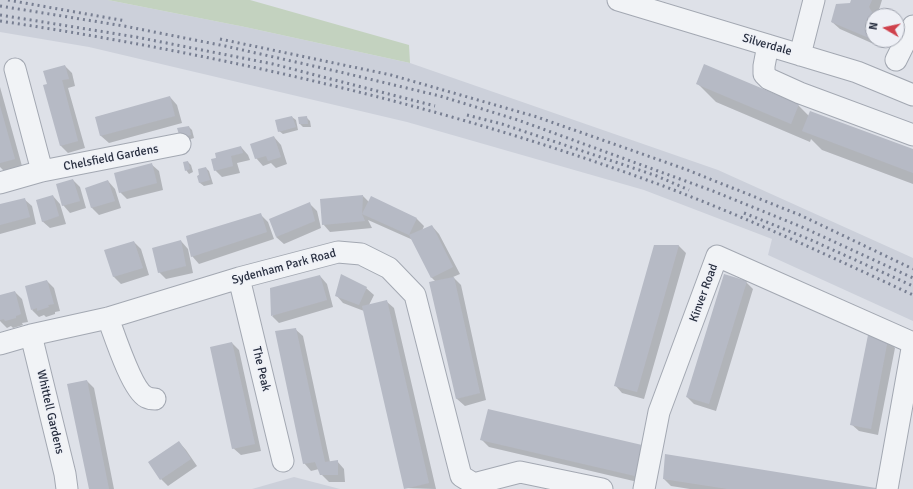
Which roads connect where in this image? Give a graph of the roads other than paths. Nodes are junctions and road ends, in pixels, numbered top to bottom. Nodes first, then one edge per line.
1 (618, 0) edge
2 (814, 0) edge
3 (913, 26) edge
4 (768, 45) junction
5 (800, 55) junction
6 (896, 60) dead end
7 (15, 69) dead end
8 (913, 95) edge
9 (913, 135) edge
10 (180, 144) dead end
11 (42, 172) junction
12 (0, 183) edge
13 (239, 278) junction
14 (108, 318) junction
15 (31, 335) junction
16 (913, 343) edge
17 (0, 344) edge
18 (155, 399) dead end
19 (283, 461) dead end
20 (489, 484) edge
21 (66, 489) edge
22 (602, 489) edge
23 (644, 489) edge
24 (887, 489) edge

1 - 4 street, Silverdale
2 - 5 street
3 - 6 street
4 - 5 street, Silverdale
4 - 9 street
5 - 8 street, Silverdale
7 - 11 street
10 - 11 street, Chelsfield Gardens
11 - 12 street, Chelsfield Gardens
13 - 14 street, Sydenham Park Road
13 - 19 street, The Peak
13 - 20 street, Sydenham Park Road
14 - 15 street, Sydenham Park Road
14 - 18 street
15 - 17 street, Sydenham Park Road
15 - 21 street, Whittell Gardens
16 - 23 street, Kinver Road
16 - 24 street, Kinver Road
20 - 22 street

